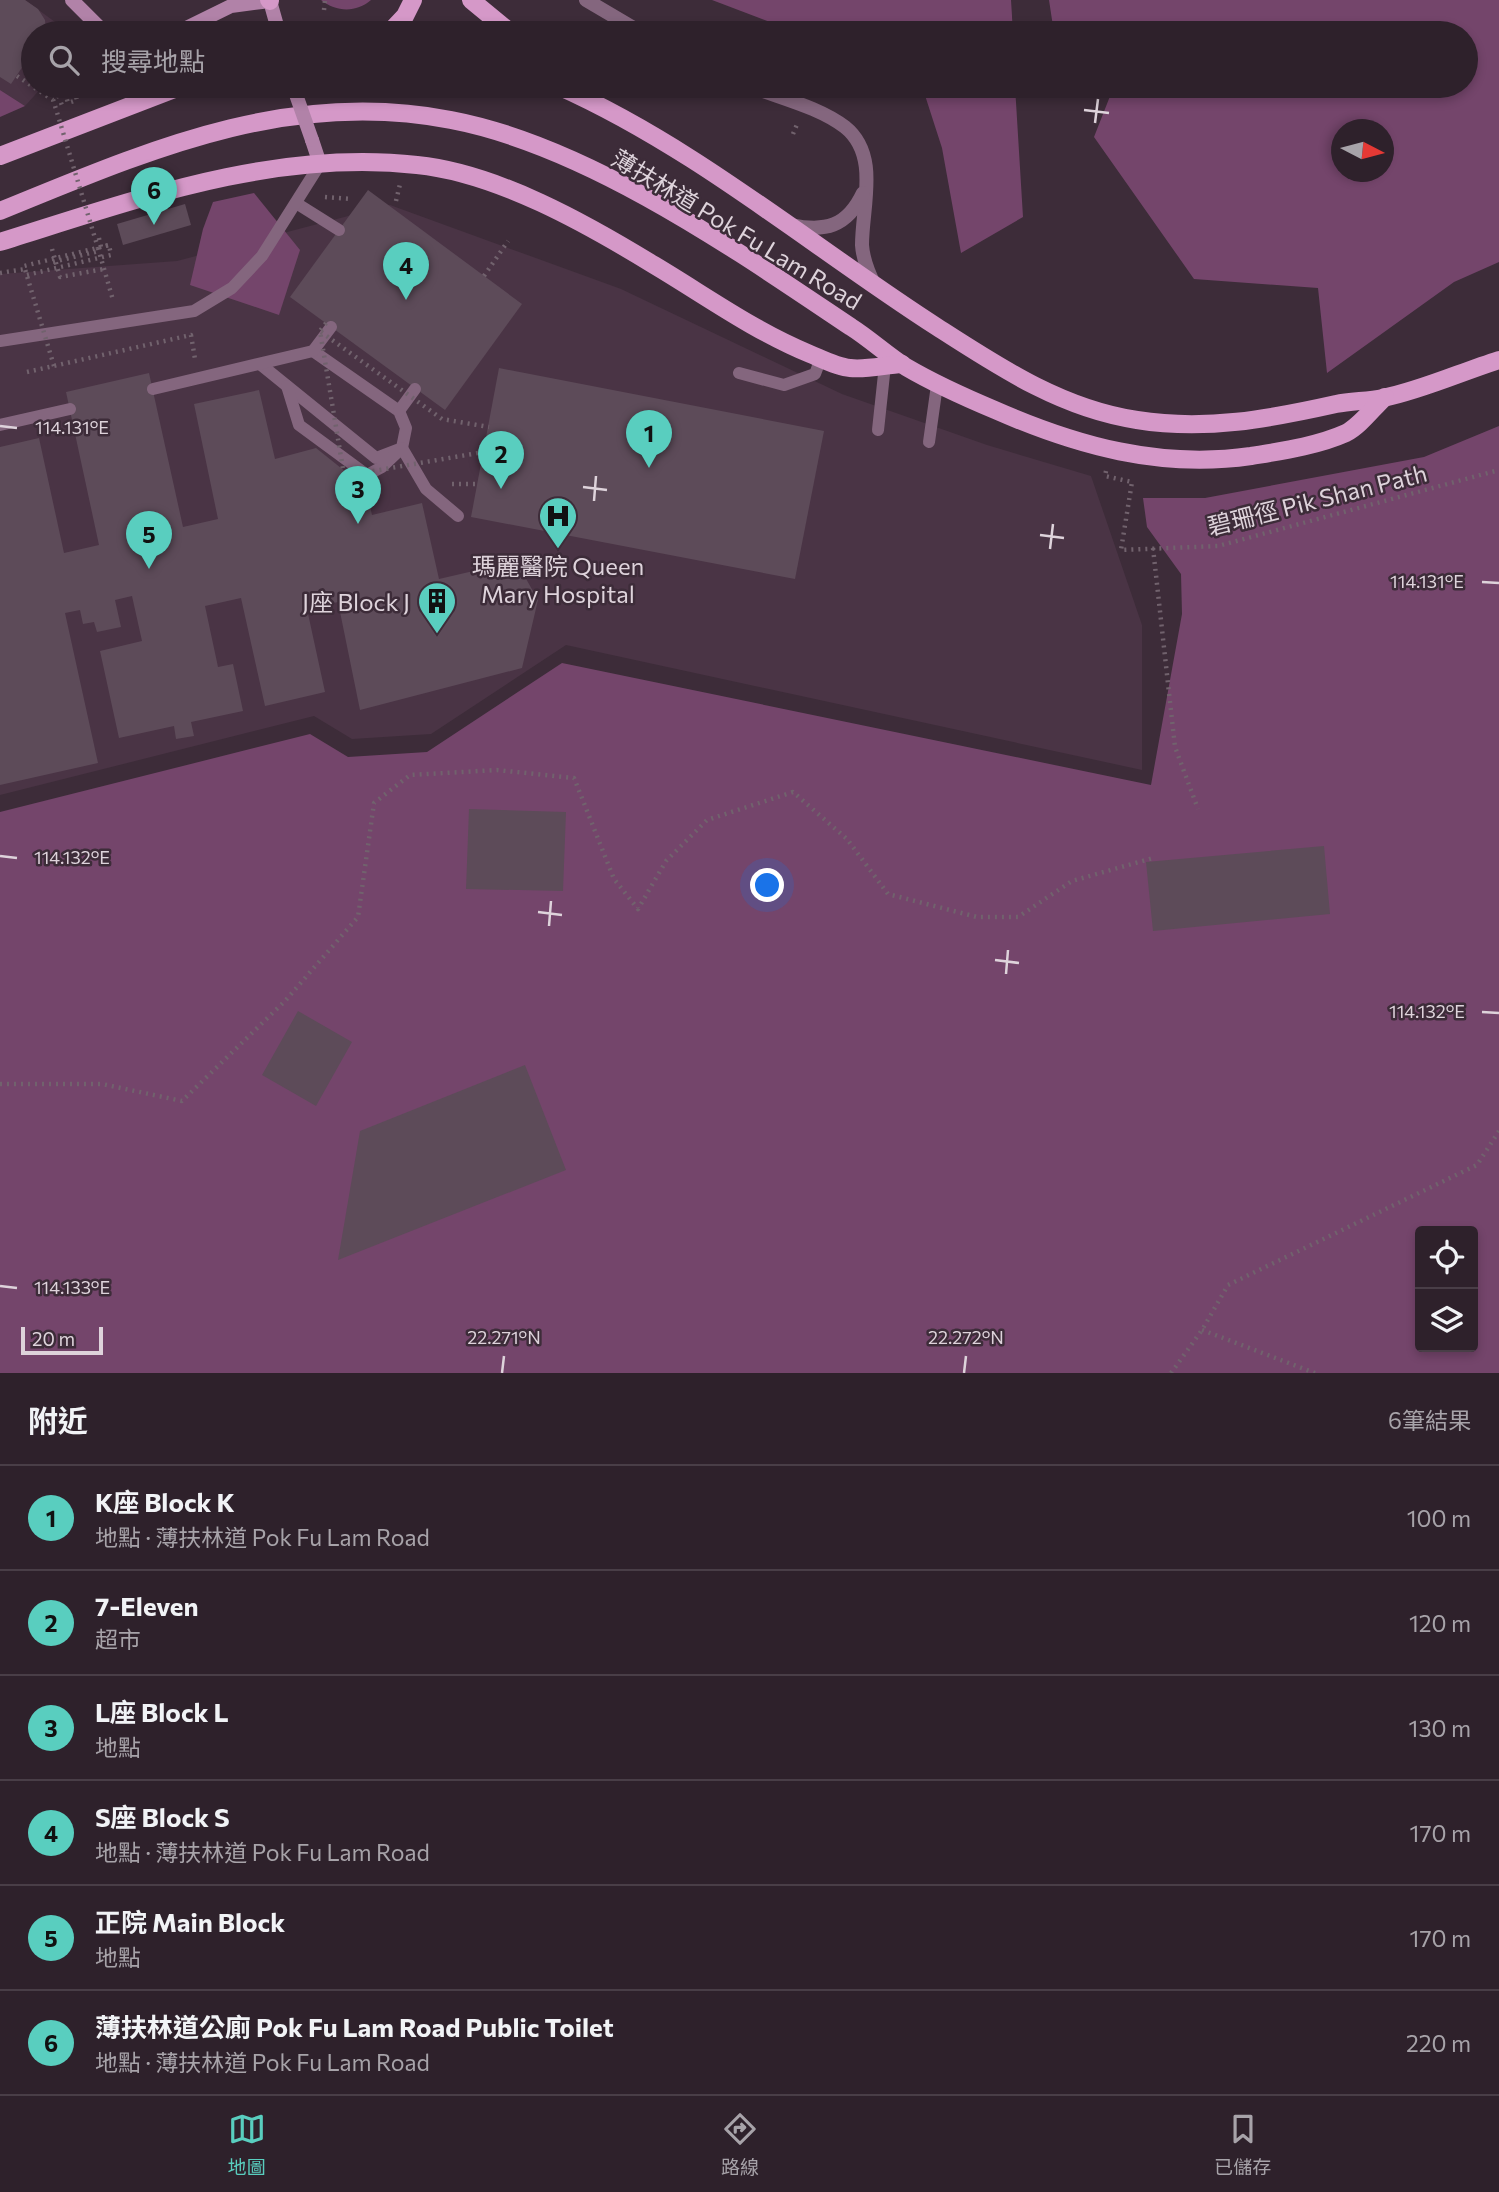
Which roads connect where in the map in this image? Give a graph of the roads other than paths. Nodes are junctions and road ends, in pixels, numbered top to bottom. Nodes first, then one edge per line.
1 (413, 0) edge
2 (471, 0) edge
3 (586, 0) edge
4 (270, 1) edge
5 (76, 2) edge
6 (97, 21) edge
7 (200, 21) edge
8 (276, 21) edge
9 (400, 21) edge
10 (496, 21) edge
11 (622, 21) edge
12 (151, 98) edge
13 (297, 98) edge
14 (583, 98) edge
15 (601, 98) edge
16 (779, 98) edge
17 (642, 127) junction
18 (0, 156) edge
19 (320, 164) junction
20 (866, 185) junction
21 (296, 203) junction
22 (0, 211) edge
23 (783, 223) junction
24 (339, 230) dead end
25 (0, 242) edge
26 (876, 288) junction
27 (326, 327) road end
28 (0, 341) edge
29 (313, 351) junction
30 (821, 358) junction
31 (1499, 360) edge
32 (260, 364) junction
33 (894, 365) junction
34 (739, 373) dead end
35 (937, 385) junction
36 (287, 386) junction
37 (153, 389) dead end
38 (415, 389) dead end
39 (1385, 397) junction
40 (70, 409) dead end
41 (399, 411) junction
42 (0, 425) edge
43 (878, 430) dead end
44 (929, 442) dead end
45 (402, 448) junction
46 (458, 516) dead end

1 - 9 main road
2 - 10 main road
3 - 11 street
4 - 7 street
4 - 8 street
5 - 6 street
12 - 18 main road
13 - 19 street, bridge
14 - 17 main road, 薄扶林道 Pok Fu Lam Road
15 - 17 main road
16 - 20 street
17 - 23 main road, 薄扶林道 Pok Fu Lam Road
19 - 21 lane
19 - 25 main road
19 - 30 main road
20 - 23 street
20 - 26 street
21 - 24 lane
21 - 28 lane
22 - 33 main road, 薄扶林道 Pok Fu Lam Road
23 - 26 main road, 薄扶林道 Pok Fu Lam Road
26 - 39 main road, 薄扶林道 Pok Fu Lam Road
27 - 29 lane
29 - 32 lane
29 - 41 lane
30 - 33 main road
30 - 34 lane
31 - 39 main road, 薄扶林道 Pok Fu Lam Road
32 - 36 lane
32 - 37 lane
33 - 35 main road, 薄扶林道 Pok Fu Lam Road
33 - 43 lane
35 - 39 main road, 薄扶林道 Pok Fu Lam Road
35 - 44 lane
36 - 45 lane
36 - 45 lane
38 - 41 lane
40 - 42 lane
41 - 45 lane
45 - 46 lane

